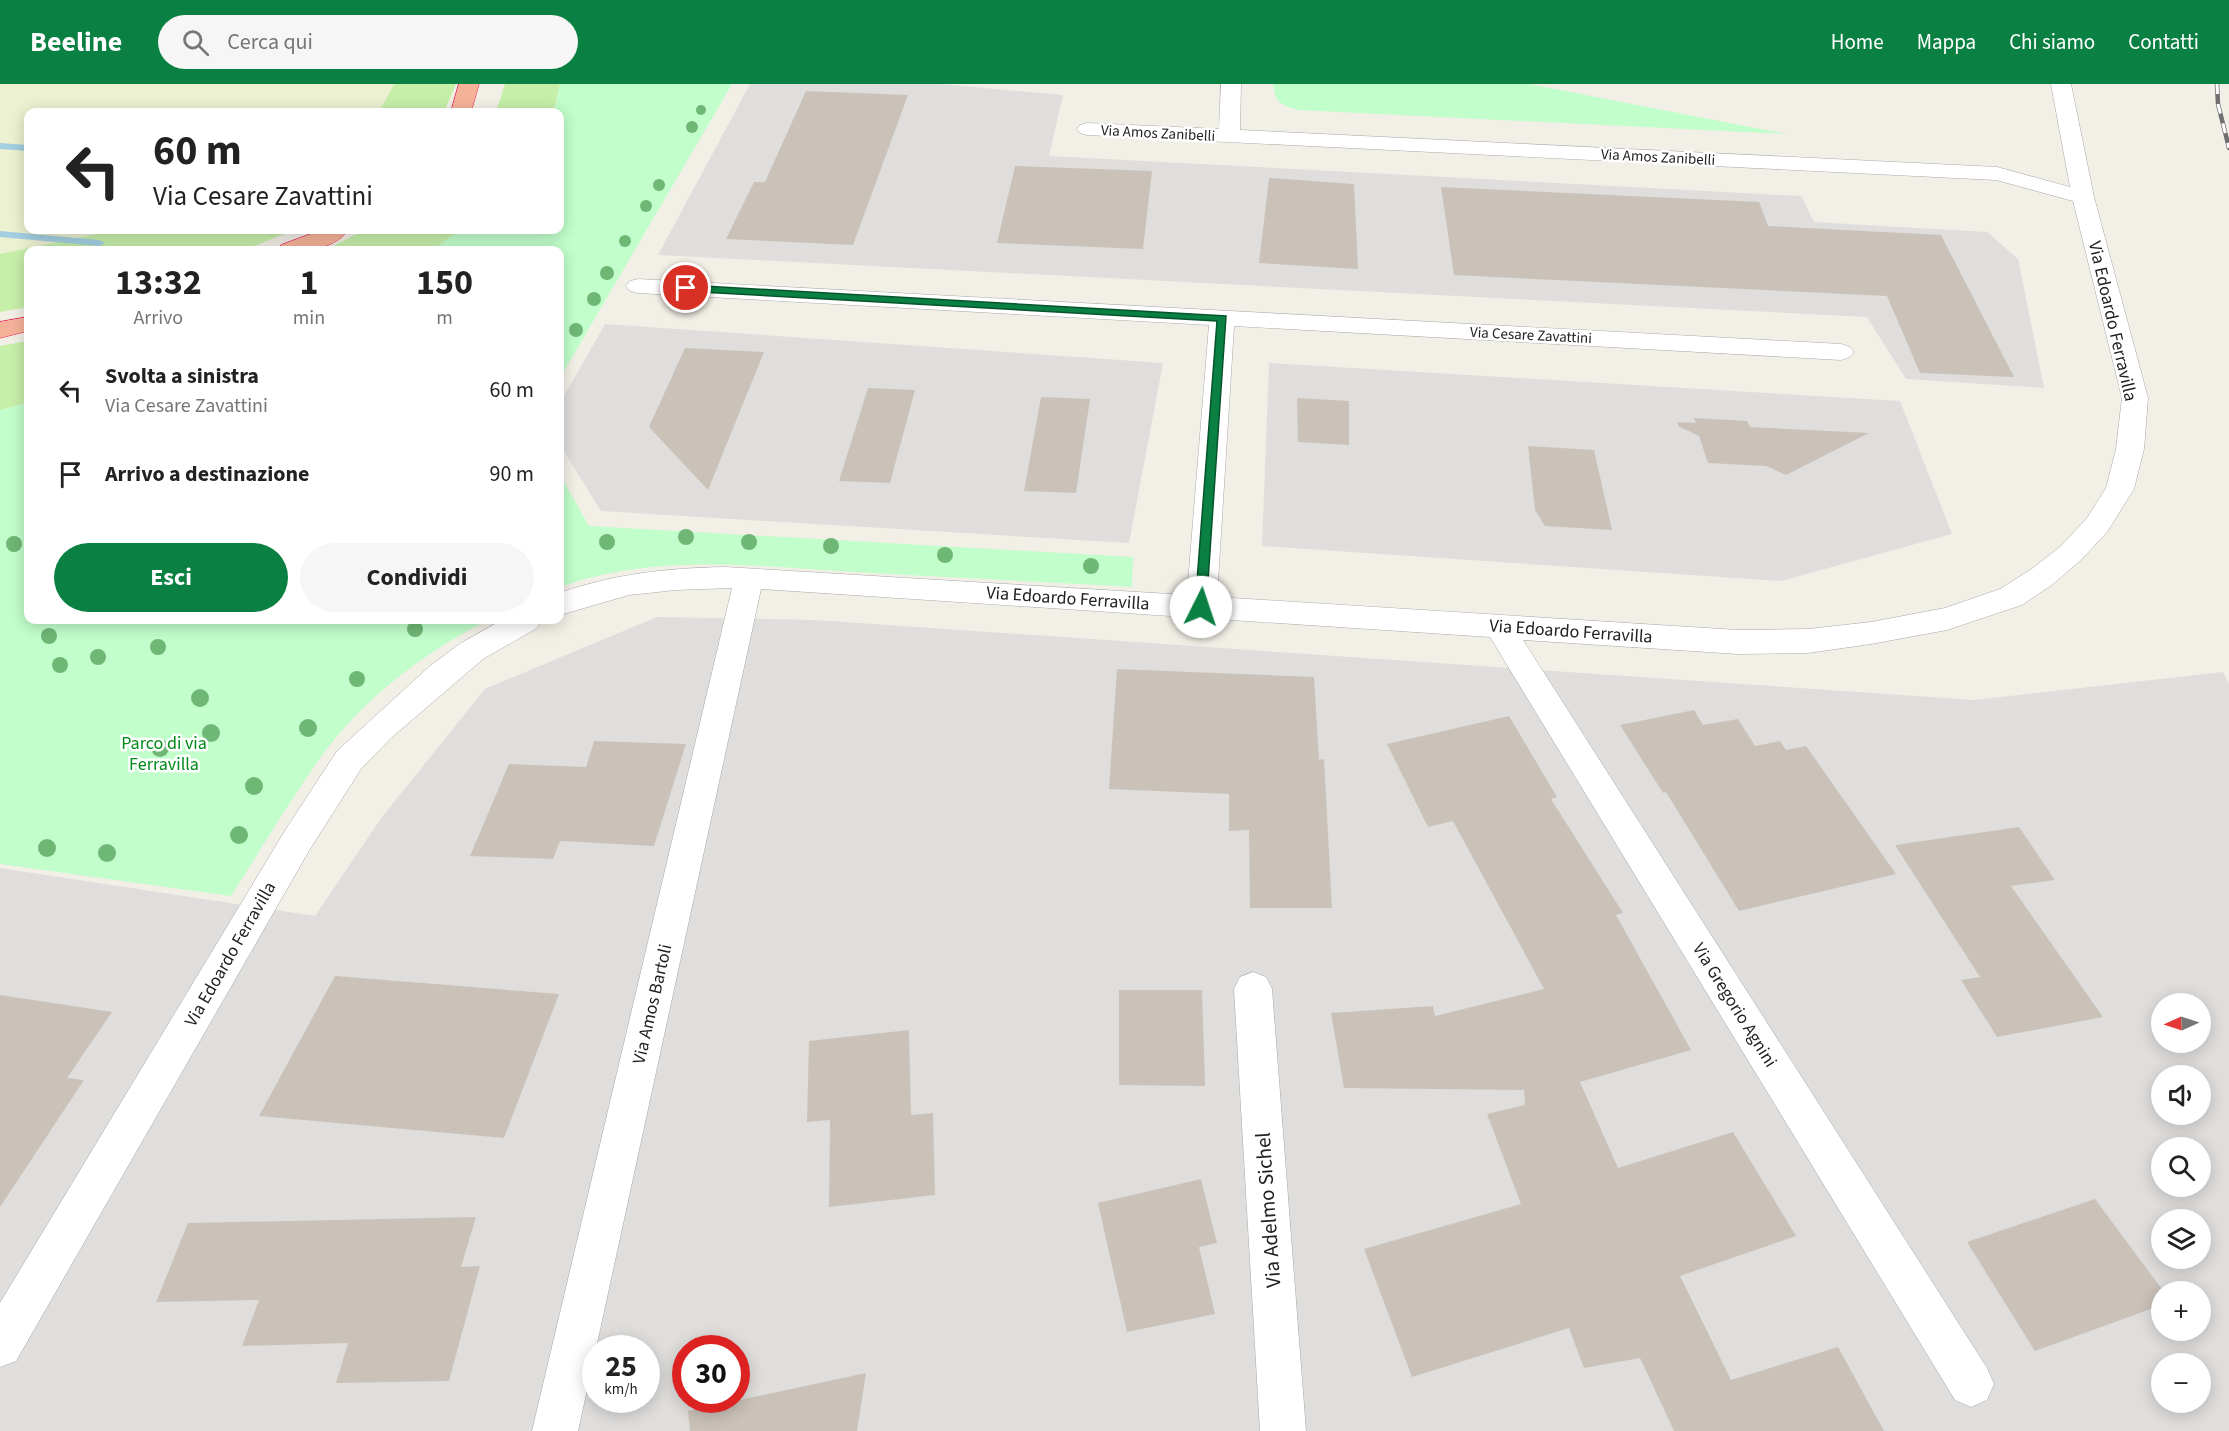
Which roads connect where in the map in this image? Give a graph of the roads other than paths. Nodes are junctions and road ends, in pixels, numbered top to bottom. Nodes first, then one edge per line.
1 (469, 84) edge
2 (1231, 84) edge
3 (2061, 84) edge
4 (462, 108) edge
5 (1087, 129) dead end
6 (1229, 136) junction
7 (2083, 197) junction
8 (330, 234) edge
9 (301, 246) edge
10 (638, 286) dead end
11 (1222, 318) junction
12 (24, 325) edge
13 (0, 330) edge
14 (1841, 352) dead end
15 (749, 578) junction
16 (564, 603) edge
17 (1201, 607) junction
18 (519, 624) edge
19 (1499, 626) junction
20 (1253, 988) dead end
21 (0, 1345) edge
22 (1971, 1384) dead end
23 (555, 1431) edge
24 (1283, 1431) edge

1 - 4 highway
2 - 6 street, Via Amos Zanibelli
3 - 7 street, Via Edoardo Ferravilla
5 - 6 street, Via Amos Zanibelli
6 - 7 street, Via Amos Zanibelli
7 - 19 street, Via Edoardo Ferravilla
8 - 9 highway
10 - 11 street, Via Cesare Zavattini
11 - 14 street, Via Cesare Zavattini
11 - 17 street
12 - 13 highway
15 - 16 street, Via Edoardo Ferravilla
15 - 17 street, Via Edoardo Ferravilla
15 - 23 street, Via Amos Bartoli
17 - 19 street, Via Edoardo Ferravilla
18 - 21 street, Via Edoardo Ferravilla
19 - 22 street, Via Gregorio Agnini
20 - 24 street, Via Adelmo Sichel

